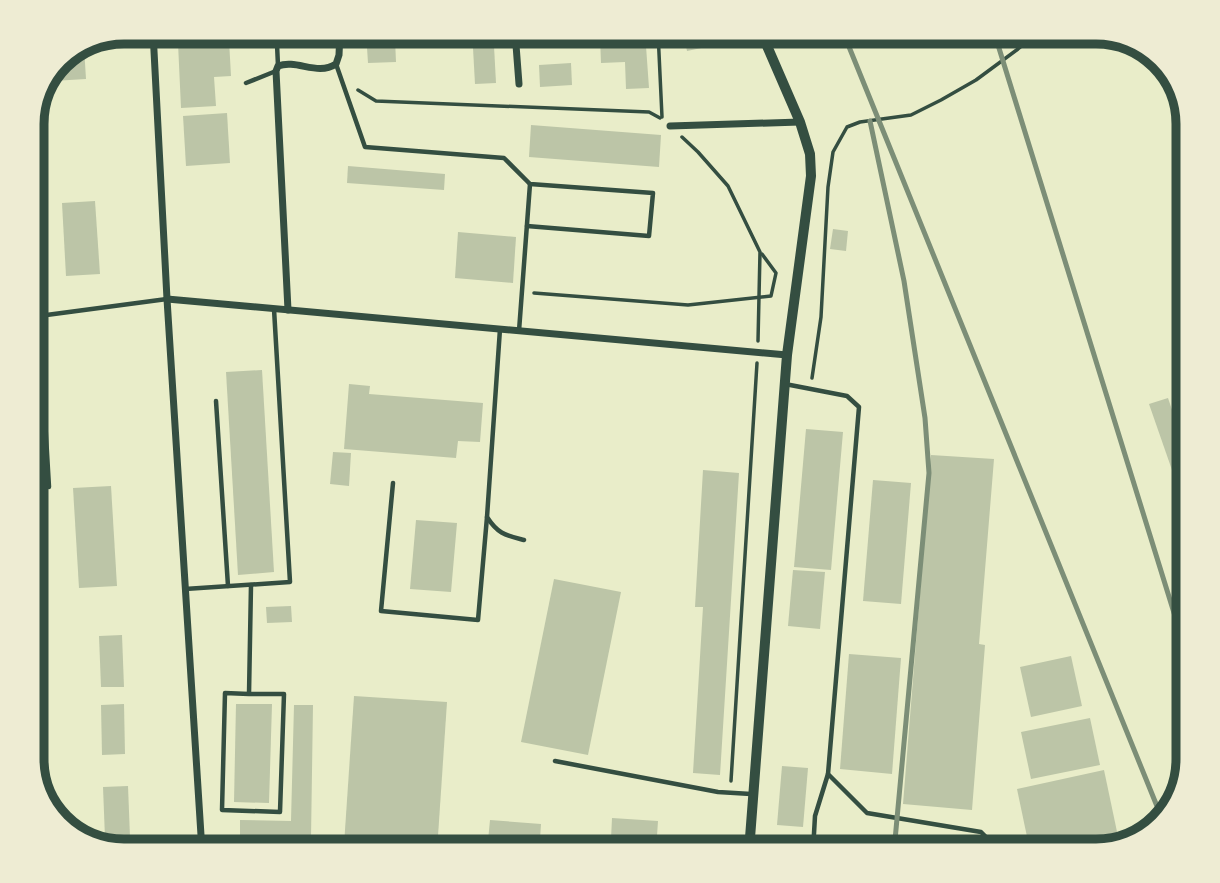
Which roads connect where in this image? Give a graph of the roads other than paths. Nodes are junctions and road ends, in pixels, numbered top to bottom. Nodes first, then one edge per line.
1 (154, 44) edge
2 (277, 44) edge
3 (339, 44) edge
4 (516, 44) edge
5 (766, 44) edge
6 (336, 64) junction
7 (277, 69) junction
8 (246, 83) dead end
9 (519, 84) dead end
10 (800, 122) junction
11 (670, 126) road end
12 (530, 184) junction
13 (527, 226) junction
14 (167, 299) junction
15 (274, 309) junction
16 (288, 310) junction
17 (44, 315) edge
18 (499, 329) junction
19 (519, 331) junction
20 (787, 355) junction
21 (785, 384) junction
22 (216, 401) dead end
23 (44, 402) edge
24 (393, 483) dead end
25 (49, 487) dead end
26 (487, 517) junction
27 (524, 540) dead end
28 (251, 585) junction
29 (228, 586) junction
30 (185, 589) junction
31 (249, 694) junction
32 (555, 761) dead end
33 (828, 774) junction
34 (753, 794) junction
35 (201, 839) edge
36 (750, 839) edge
37 (814, 839) edge
38 (988, 839) edge

1 - 14 street
2 - 7 lane
3 - 6 street
4 - 9 street
5 - 10 street
6 - 7 street
6 - 12 lane
7 - 8 lane
7 - 16 street
10 - 11 street
10 - 20 street
12 - 13 lane
12 - 13 lane
13 - 19 lane
14 - 15 street
14 - 17 lane
14 - 30 street
15 - 16 street
15 - 28 lane
16 - 18 street
18 - 19 street
18 - 26 lane
19 - 20 street
20 - 21 street
21 - 33 lane
21 - 34 street
22 - 29 lane
23 - 25 lane
24 - 26 lane
26 - 27 lane
28 - 29 lane
28 - 31 lane
29 - 30 lane
30 - 35 street
31 - 31 lane
32 - 34 lane
33 - 37 lane
33 - 38 lane
34 - 36 street

